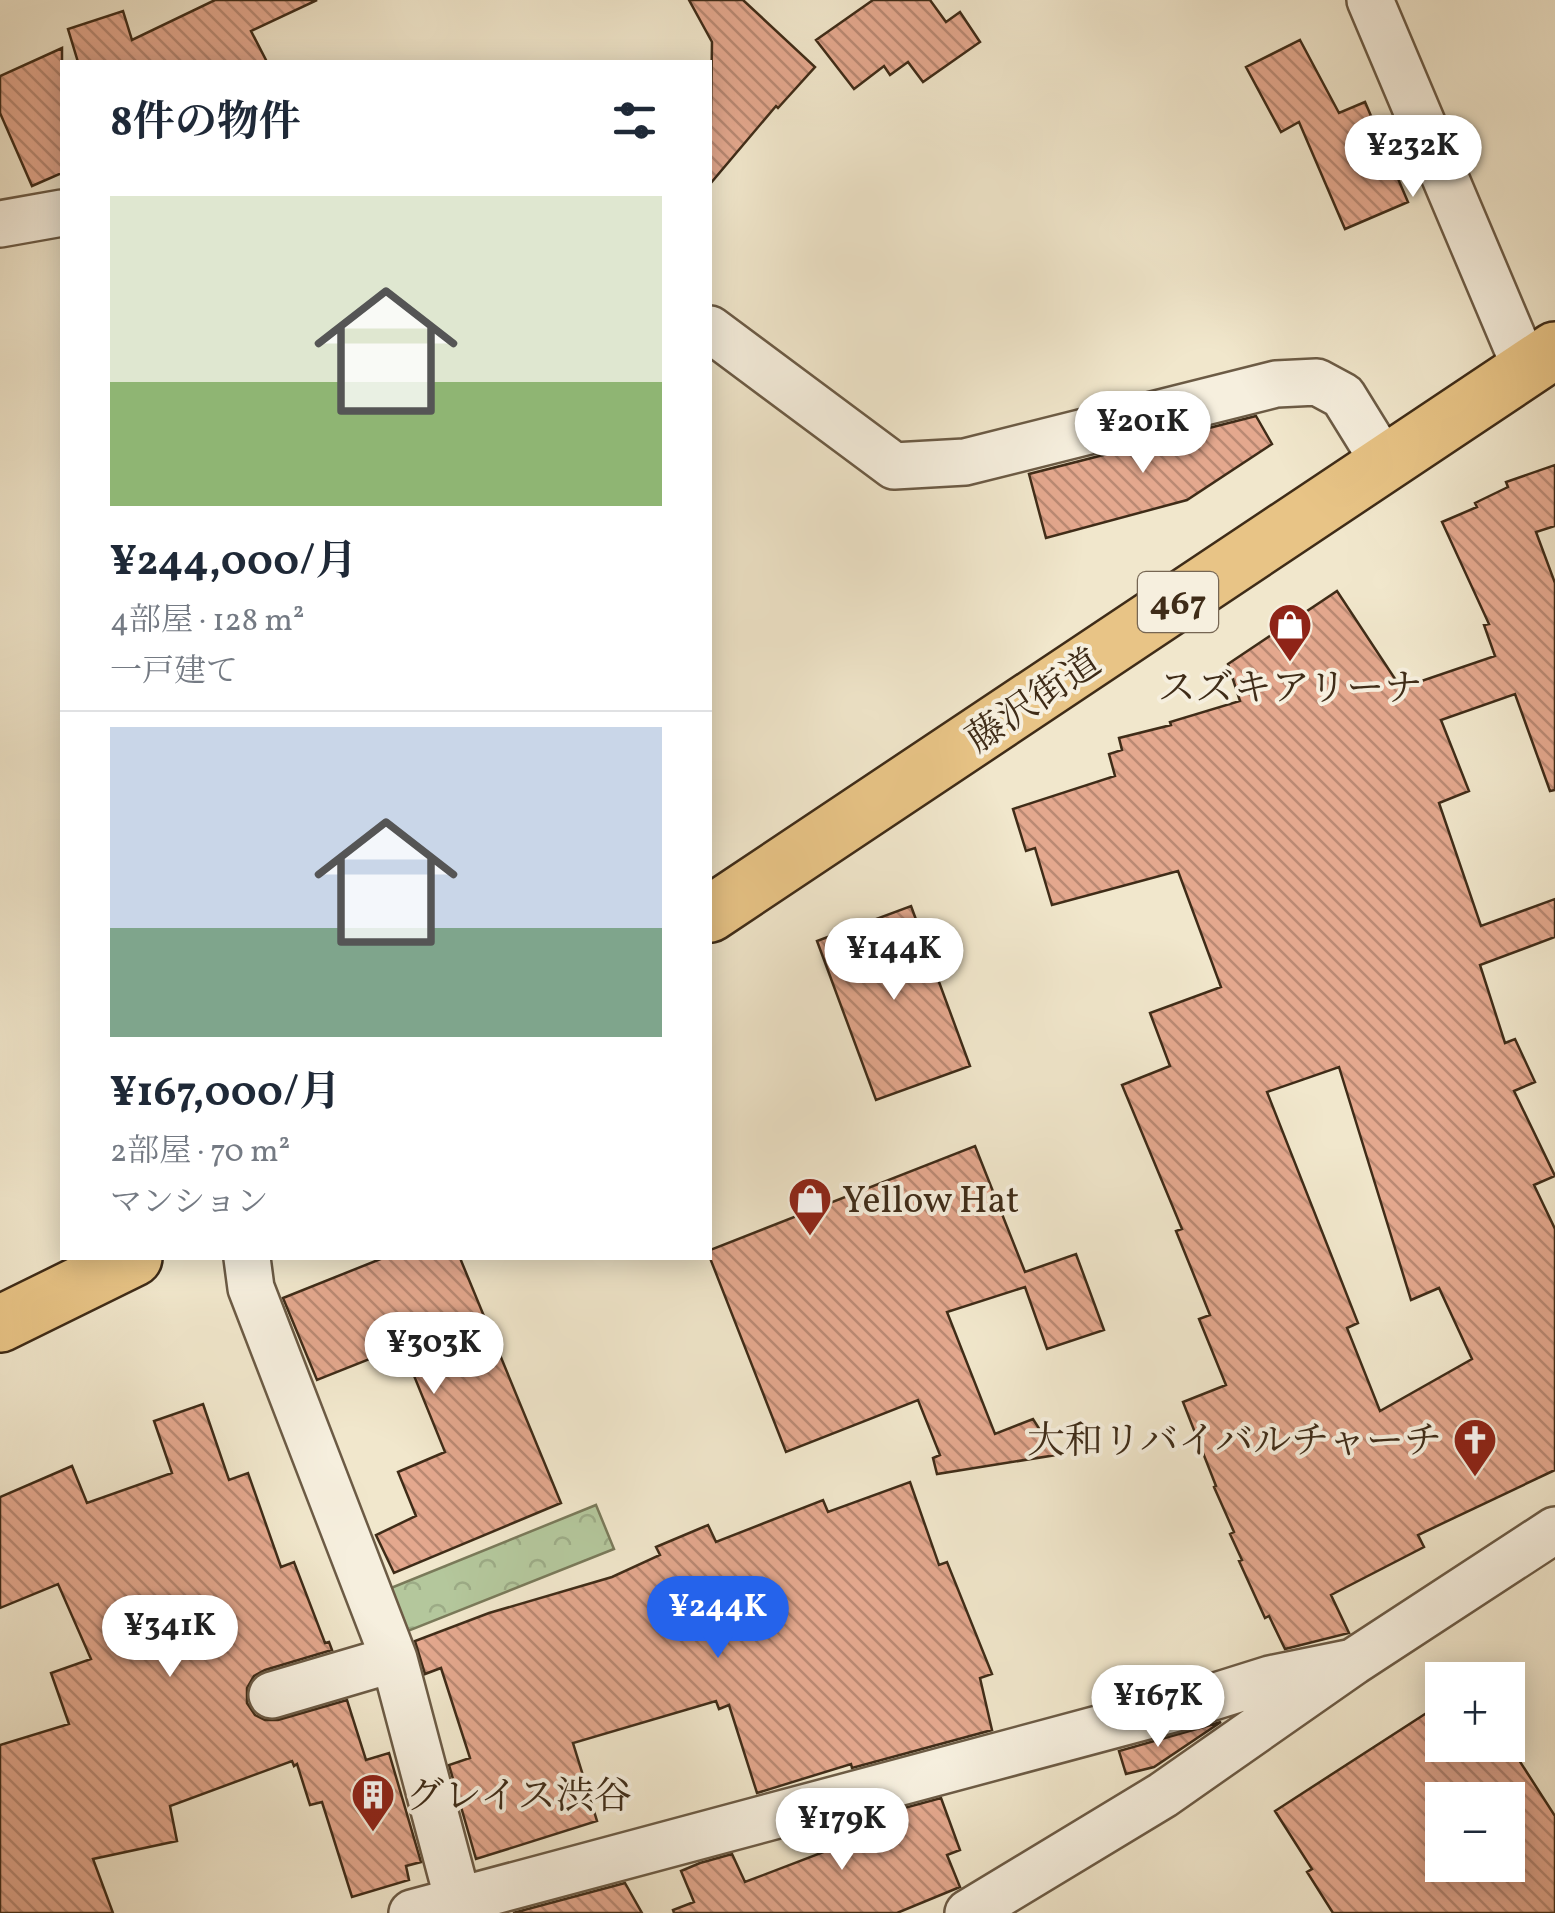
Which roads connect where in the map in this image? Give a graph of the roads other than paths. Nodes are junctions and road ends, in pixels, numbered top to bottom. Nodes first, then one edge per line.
1 (1370, 0) edge
2 (60, 213) edge
3 (0, 224) edge
4 (712, 330) edge
5 (1540, 360) edge
6 (1384, 464) junction
7 (712, 913) edge
8 (130, 1260) edge
9 (247, 1260) edge
10 (0, 1324) edge
11 (1555, 1530) edge
12 (394, 1659) junction
13 (1352, 1662) junction
14 (272, 1695) dead end
15 (458, 1900) junction
16 (412, 1913) edge
17 (968, 1913) edge

1 - 5 street
2 - 3 street
4 - 6 street
5 - 6 highway, 藤沢街道 / 467
6 - 7 highway, 藤沢街道 / 467
8 - 10 highway
9 - 12 street
11 - 13 street
12 - 14 street
12 - 15 street
13 - 15 street
13 - 17 street
15 - 16 street

